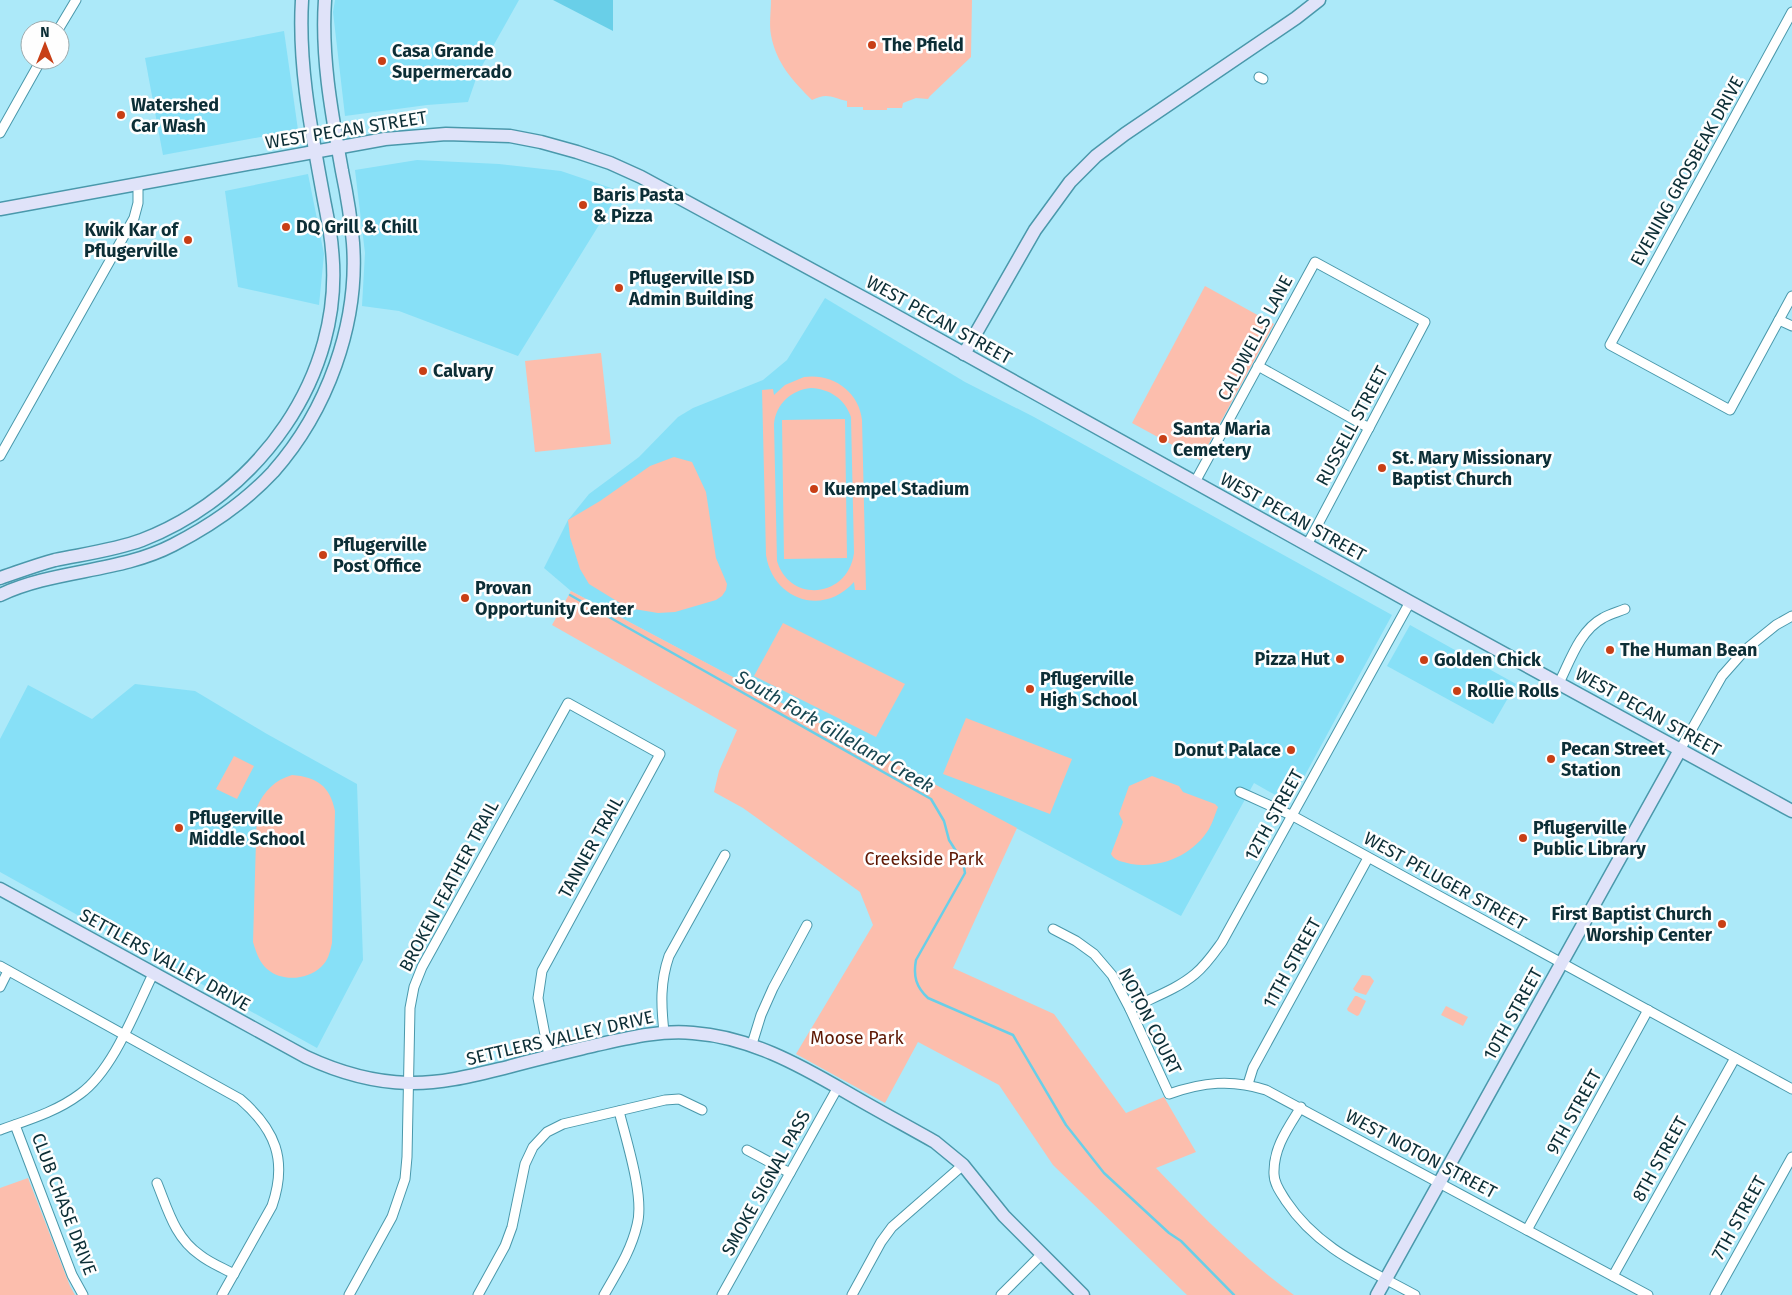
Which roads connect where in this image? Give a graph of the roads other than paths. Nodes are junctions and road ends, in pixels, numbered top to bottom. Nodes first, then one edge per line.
1 (76, 0) edge
2 (302, 0) edge
3 (325, 0) edge
4 (1319, 0) edge
5 (1792, 12) edge
6 (64, 20) edge
7 (35, 70) edge
8 (0, 133) edge
9 (338, 148) junction
10 (316, 152) junction
11 (138, 184) junction
12 (0, 209) edge
13 (1314, 262) joint
14 (1792, 296) edge
15 (332, 300) junction
16 (351, 300) junction
17 (1779, 320) junction
18 (1792, 326) edge
19 (964, 354) junction
20 (1258, 366) junction
21 (1369, 428) junction
22 (0, 456) edge
23 (260, 460) junction
24 (272, 472) junction
25 (1196, 482) junction
26 (163, 531) junction
27 (1307, 545) junction
28 (170, 547) junction
29 (92, 553) junction
30 (94, 570) junction
31 (0, 578) edge
32 (0, 595) edge
33 (1410, 602) junction
34 (1625, 609) dead end
35 (1792, 616) edge
36 (1559, 683) junction
37 (568, 703) joint
38 (1680, 750) junction
39 (1240, 792) dead end
40 (1792, 811) edge
41 (1293, 816) junction
42 (725, 855) dead end
43 (1368, 858) junction
44 (0, 889) edge
45 (807, 925) dead end
46 (1053, 929) dead end
47 (1562, 963) junction
48 (4, 968) edge
49 (153, 974) junction
50 (0, 987) edge
51 (1130, 1009) junction
52 (1648, 1010) junction
53 (664, 1032) junction
54 (123, 1034) junction
55 (752, 1044) junction
56 (549, 1056) junction
57 (1735, 1058) junction
58 (408, 1083) junction
59 (1248, 1084) junction
60 (838, 1087) junction
61 (1792, 1089) edge
62 (1169, 1094) joint
63 (1301, 1107) junction
64 (619, 1110) junction
65 (702, 1110) dead end
66 (15, 1125) junction
67 (0, 1130) edge
68 (747, 1150) dead end
69 (1792, 1157) edge
70 (963, 1164) junction
71 (790, 1174) junction
72 (1440, 1182) junction
73 (157, 1183) dead end
74 (1527, 1230) junction
75 (1042, 1254) junction
76 (234, 1274) junction
77 (1613, 1276) junction
78 (1386, 1279) junction
79 (83, 1295) edge
80 (222, 1295) edge
81 (350, 1295) edge
82 (478, 1295) edge
83 (604, 1295) edge
84 (722, 1295) edge
85 (852, 1295) edge
86 (1001, 1295) edge
87 (1083, 1295) edge
88 (1377, 1295) edge
89 (1415, 1295) edge
90 (1648, 1295) edge
91 (1715, 1295) edge

1 - 6 street
2 - 10 main road
3 - 9 main road
4 - 19 main road
5 - 17 street, EVENING GROSBEAK DRIVE
7 - 8 street
9 - 10 main road, WEST PECAN STREET
9 - 16 main road
9 - 19 main road, WEST PECAN STREET
10 - 11 main road, WEST PECAN STREET
10 - 15 main road
11 - 12 main road, WEST PECAN STREET
11 - 22 street
13 - 20 street, CALDWELLS LANE
13 - 21 street, RUSSELL STREET
14 - 17 street
15 - 16 main road
15 - 23 main road
16 - 24 main road
17 - 18 street
19 - 25 main road, WEST PECAN STREET
20 - 21 street
20 - 25 street, CALDWELLS LANE
21 - 27 street, RUSSELL STREET
23 - 24 main road
23 - 26 main road
24 - 28 main road
25 - 27 main road, WEST PECAN STREET
26 - 28 main road
26 - 29 main road
27 - 33 main road, WEST PECAN STREET
28 - 30 main road
29 - 30 main road
29 - 31 main road
30 - 32 main road
33 - 36 main road, WEST PECAN STREET
33 - 41 street, 12TH STREET
34 - 36 street
35 - 38 street
36 - 38 main road, WEST PECAN STREET
37 - 56 street, TANNER TRAIL
37 - 58 street, BROKEN FEATHER TRAIL
38 - 40 main road, WEST PECAN STREET
38 - 47 main road, 10TH STREET
39 - 41 street, WEST PFLUGER STREET
41 - 43 street, WEST PFLUGER STREET
41 - 51 street, 12TH STREET
42 - 53 street
43 - 47 street, WEST PFLUGER STREET
43 - 59 street, 11TH STREET
44 - 49 main road, SETTLERS VALLEY DRIVE
45 - 55 street
46 - 51 street, NOTON COURT
47 - 52 street, WEST PFLUGER STREET
47 - 72 main road, 10TH STREET
48 - 50 street
48 - 54 street
49 - 54 street
49 - 58 main road, SETTLERS VALLEY DRIVE
51 - 62 street, NOTON COURT
52 - 57 street, WEST PFLUGER STREET
52 - 74 street, 9TH STREET
53 - 55 main road, SETTLERS VALLEY DRIVE
53 - 56 main road, SETTLERS VALLEY DRIVE
54 - 66 street
54 - 76 street
55 - 60 main road, SETTLERS VALLEY DRIVE
56 - 58 main road, SETTLERS VALLEY DRIVE
57 - 61 street, WEST PFLUGER STREET
57 - 77 street, 8TH STREET
58 - 81 street, BROKEN FEATHER TRAIL
59 - 62 street, WEST NOTON STREET
59 - 63 street, WEST NOTON STREET
60 - 70 main road, SETTLERS VALLEY DRIVE
60 - 71 street, SMOKE SIGNAL PASS
63 - 72 street, WEST NOTON STREET
63 - 78 street
64 - 65 street
64 - 82 street
64 - 83 street
66 - 67 street
66 - 79 street, CLUB CHASE DRIVE
68 - 71 street
69 - 91 street, 7TH STREET
70 - 75 main road, SETTLERS VALLEY DRIVE
70 - 85 street
71 - 84 street, SMOKE SIGNAL PASS
72 - 74 street, WEST NOTON STREET
72 - 78 main road, 10TH STREET
73 - 76 street
74 - 77 street, WEST NOTON STREET
75 - 86 street
75 - 87 main road, SETTLERS VALLEY DRIVE
76 - 80 street
77 - 90 street, WEST NOTON STREET
78 - 88 main road, 10TH STREET
78 - 89 street

